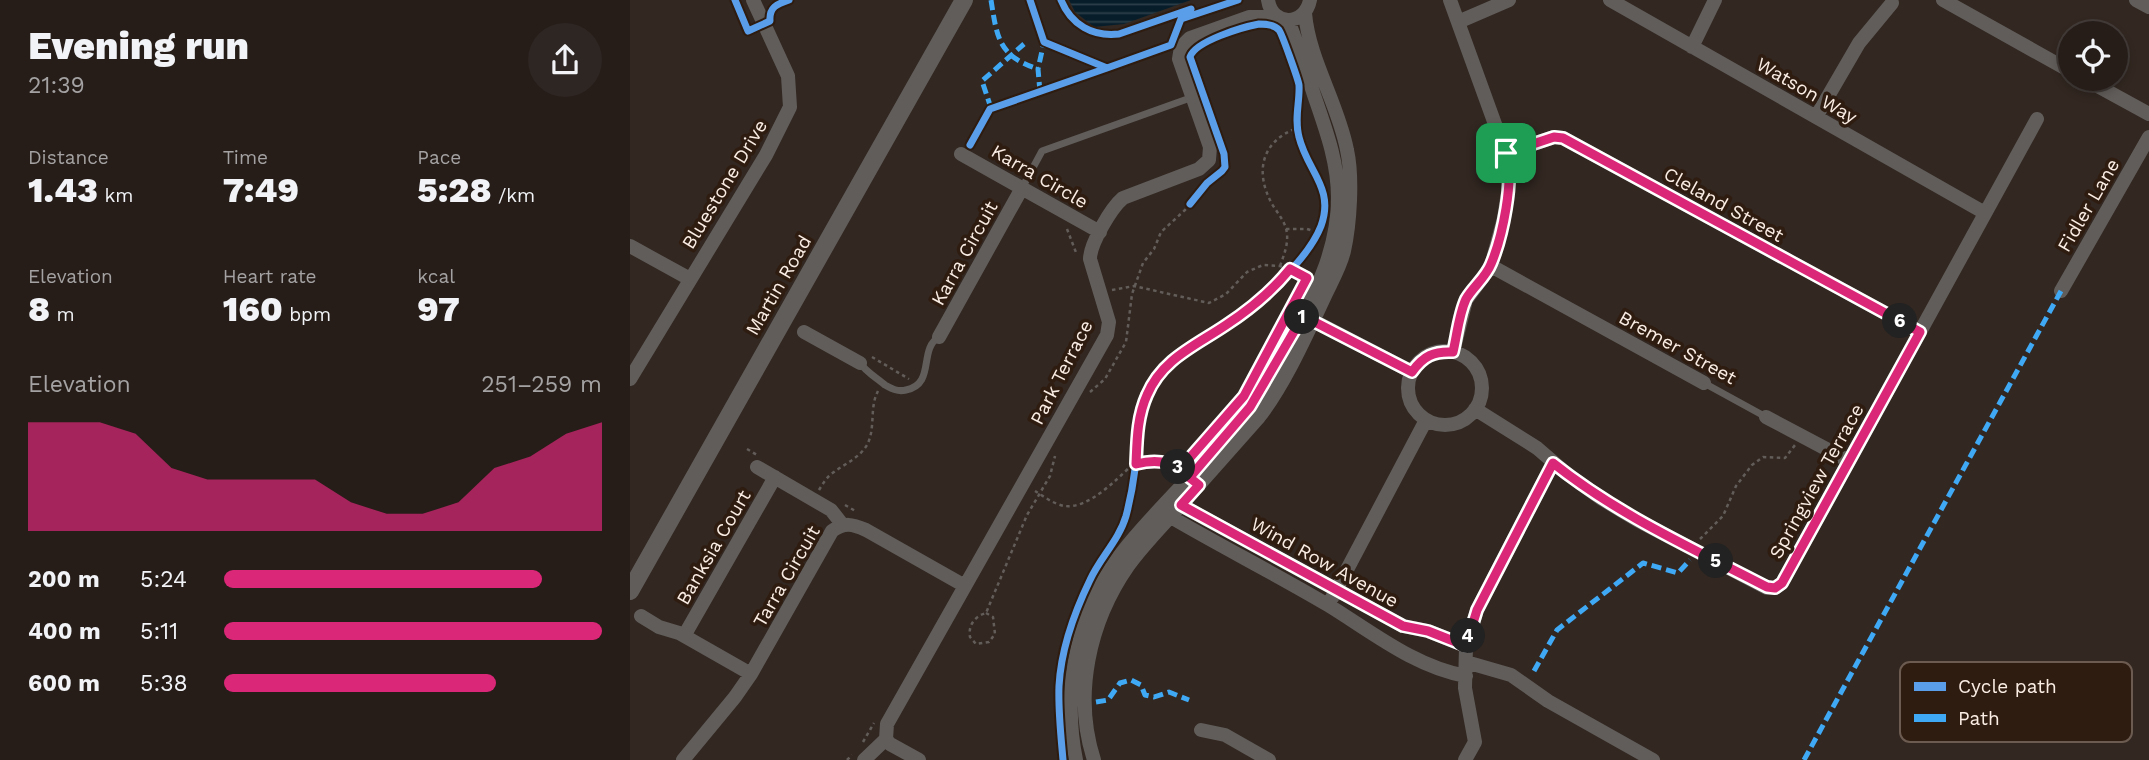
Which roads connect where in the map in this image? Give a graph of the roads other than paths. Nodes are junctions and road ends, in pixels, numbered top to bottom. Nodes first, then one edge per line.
1 (755, 0) edge
2 (964, 0) edge
3 (1268, 0) edge
4 (1450, 0) edge
5 (1509, 0) edge
6 (1610, 0) edge
7 (1715, 0) edge
8 (1943, 0) edge
9 (2136, 0) edge
10 (1892, 3) dead end
11 (1308, 6) edge
12 (2149, 7) edge
13 (1249, 17) junction
14 (1282, 18) junction
15 (1458, 22) junction
16 (1692, 47) junction
17 (2058, 64) edge
18 (2107, 91) edge
19 (1193, 97) junction
20 (2149, 114) edge
21 (1816, 117) junction
22 (2037, 119) dead end
23 (2149, 137) edge
24 (1506, 153) junction
25 (961, 154) dead end
26 (1022, 188) junction
27 (1985, 214) junction
28 (1100, 232) junction
29 (630, 246) edge
30 (1491, 266) junction
31 (690, 279) junction
32 (2061, 291) dead end
33 (1308, 318) junction
34 (804, 332) dead end
35 (1920, 332) junction
36 (939, 337) joint
37 (1453, 352) junction
38 (863, 359) joint
39 (1412, 372) junction
40 (630, 379) edge
41 (1704, 383) joint
42 (1475, 410) junction
43 (1766, 417) joint
44 (1426, 420) junction
45 (1849, 461) junction
46 (1553, 463) junction
47 (757, 467) dead end
48 (775, 477) junction
49 (1176, 502) junction
50 (1165, 514) junction
51 (842, 524) junction
52 (965, 586) junction
53 (630, 591) edge
54 (1336, 592) junction
55 (1328, 606) junction
56 (641, 616) dead end
57 (684, 636) junction
58 (1466, 646) junction
59 (1466, 669) junction
60 (751, 674) junction
61 (1201, 730) dead end
62 (886, 739) junction
63 (859, 756) edge
64 (684, 760) edge
65 (919, 760) edge
66 (1076, 760) edge
67 (1094, 760) edge
68 (1269, 760) edge
69 (1465, 760) edge
70 (1653, 760) edge

1 - 31 street, Bluestone Drive
2 - 53 street, Martin Road
3 - 13 street
3 - 14 street
4 - 15 street
5 - 15 street
6 - 16 street, Watson Way
7 - 16 street
8 - 17 street
9 - 12 street
10 - 21 street
11 - 14 street
11 - 33 street
13 - 14 street
13 - 19 street, Park Terrace
14 - 33 street
15 - 24 street
16 - 21 street, Watson Way
18 - 20 street
19 - 26 lane
19 - 28 street, Park Terrace
21 - 27 street, Watson Way
22 - 27 street, Springview Terrace
23 - 32 street, Fidler Lane
24 - 30 street
24 - 35 street, Cleland Street
25 - 26 street, Karra Circle
26 - 28 street, Karra Circle
26 - 36 street, Karra Circuit
27 - 35 street, Springview Terrace
28 - 52 street, Park Terrace
29 - 31 street
30 - 37 street
30 - 41 street, Bremer Street
31 - 40 street, Bluestone Drive
33 - 39 street
33 - 49 street
33 - 49 street
34 - 38 street
35 - 45 street, Springview Terrace
36 - 38 lane
37 - 39 street
37 - 42 street
39 - 44 street
41 - 43 lane, Bremer Street
42 - 44 street
42 - 46 street, Springview Terrace
43 - 45 street, Bremer Street
44 - 54 street
45 - 46 street, Springview Terrace
46 - 58 street
47 - 48 street, Banksia Court
48 - 51 street, Banksia Court
48 - 57 street, Banksia Court
49 - 50 street
49 - 54 street, Wind Row Avenue
50 - 55 street, Wind Row Avenue
50 - 66 street
50 - 67 street
51 - 52 street, Tarra Circuit
51 - 60 street, Tarra Circuit
52 - 62 street, Park Terrace
54 - 55 street
54 - 58 street, Wind Row Avenue
55 - 59 street, Wind Row Avenue
56 - 57 street
57 - 60 street
58 - 59 street
59 - 69 street
59 - 70 street, Wind Row Avenue
60 - 64 street, Tarra Circuit
61 - 68 street
62 - 63 street, Park Terrace
62 - 65 street

